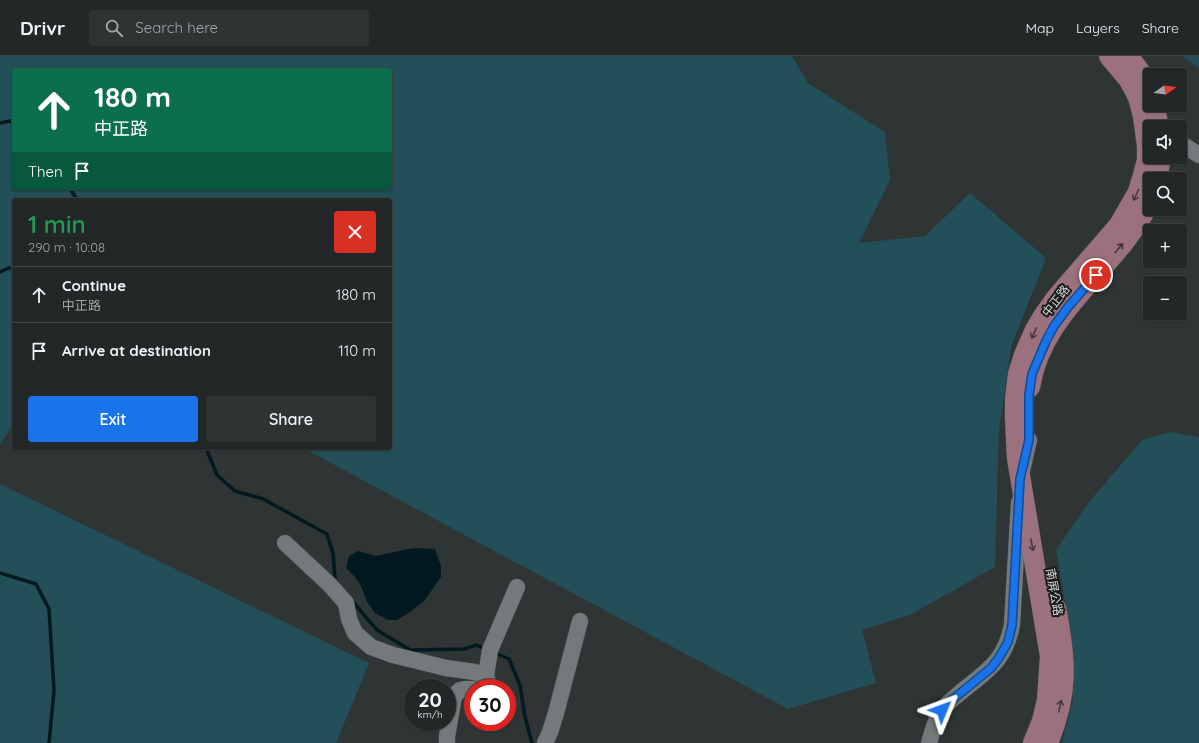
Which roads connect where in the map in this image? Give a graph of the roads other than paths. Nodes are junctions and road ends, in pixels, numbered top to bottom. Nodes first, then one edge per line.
1 (1110, 56) edge
2 (1128, 56) edge
3 (1143, 79) edge
4 (1147, 120) edge
5 (1187, 147) edge
6 (1199, 155) edge
7 (1145, 164) edge
8 (1143, 214) edge
9 (1029, 440) junction
10 (1020, 479) junction
11 (285, 543) dead end
12 (518, 587) dead end
13 (580, 621) dead end
14 (484, 679) edge
15 (488, 679) edge
16 (464, 689) edge
17 (447, 743) edge
18 (545, 743) edge
19 (929, 743) edge
20 (1033, 743) edge
21 (1048, 743) edge

1 - 4 main road, 中正路
2 - 3 main road
5 - 6 street
7 -> 10 main road, 中正路
9 -> 8 main road, 中正路
9 - 10 street
21 -> 9 main road, 南屏公路
10 - 19 street
10 -> 20 main road, 南屏公路
11 - 14 street
12 - 15 street
13 - 18 street
16 - 17 street

